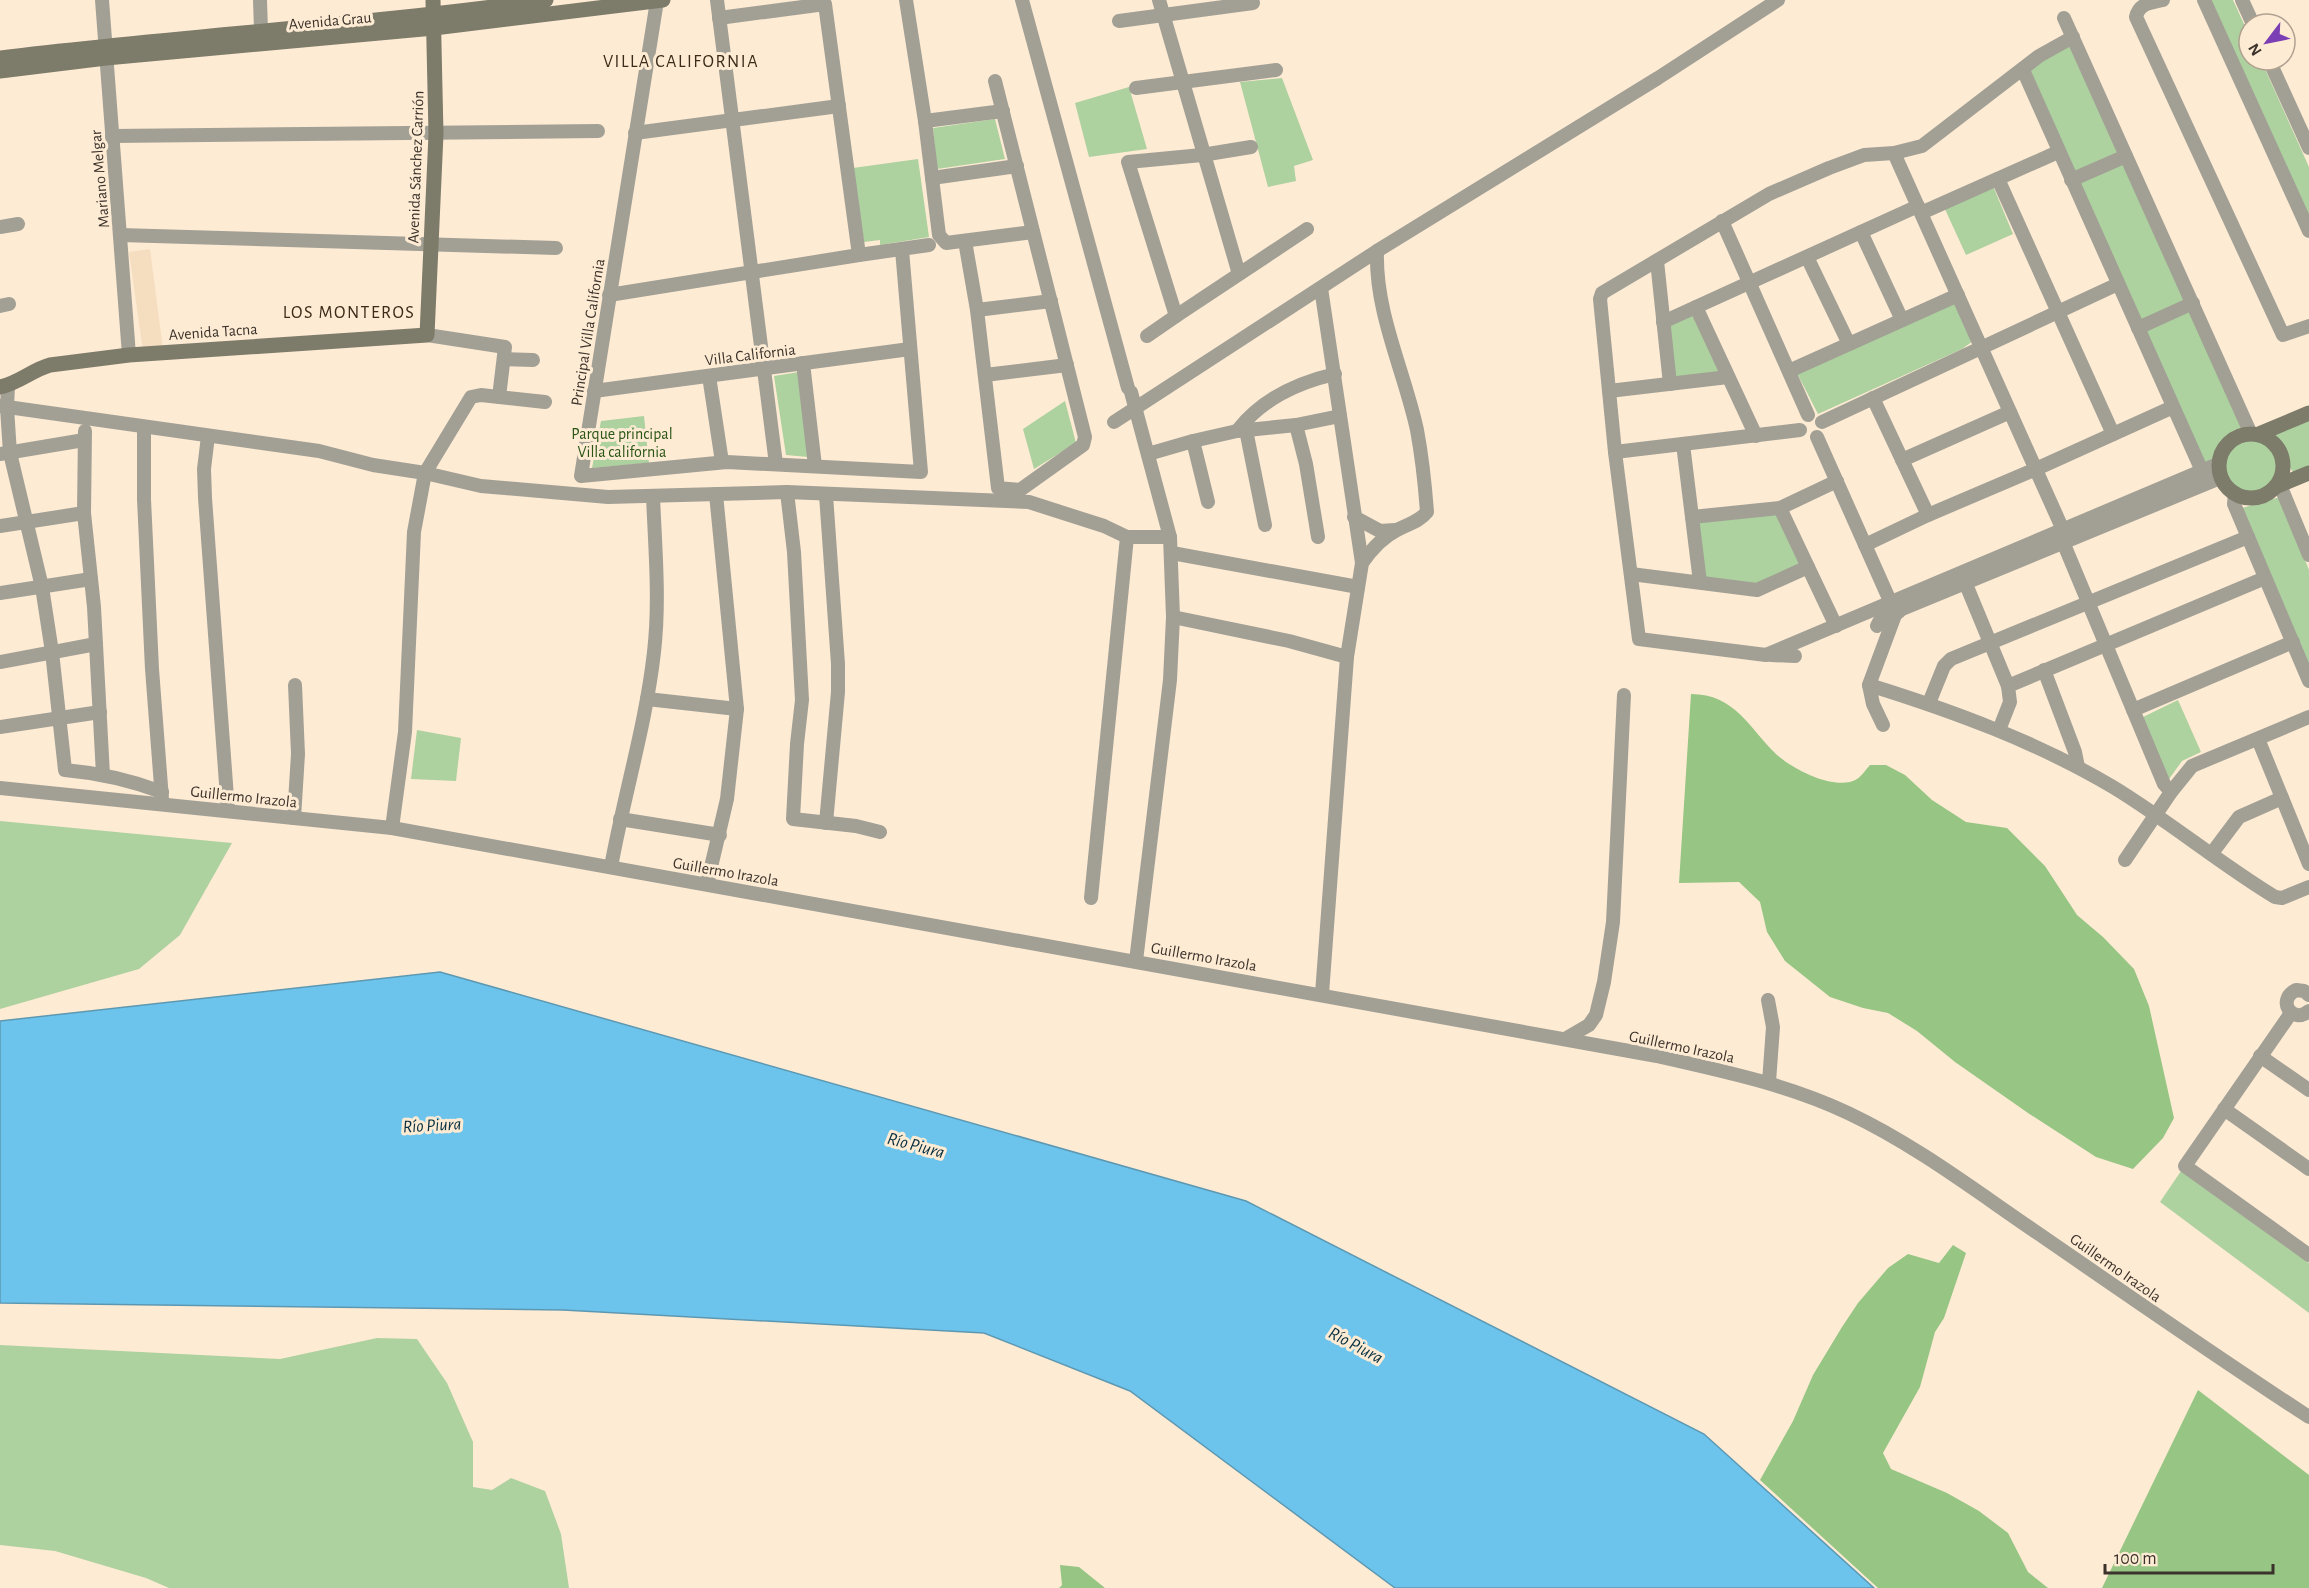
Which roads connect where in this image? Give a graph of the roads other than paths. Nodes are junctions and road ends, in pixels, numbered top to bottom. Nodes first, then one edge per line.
1 (102, 0) edge
2 (260, 0) edge
3 (546, 0) edge
4 (663, 0) edge
5 (717, 0) edge
6 (906, 0) edge
7 (1022, 0) edge
8 (1159, 0) edge
9 (1778, 0) edge
10 (2163, 0) edge
11 (2204, 0) edge
12 (657, 1) edge
13 (1253, 3) dead end
14 (433, 15) edge
15 (1163, 16) junction
16 (719, 18) junction
17 (2064, 18) dead end
18 (1119, 21) dead end
19 (261, 30) junction
20 (2073, 37) junction
21 (106, 52) junction
22 (0, 58) edge
23 (1276, 70) dead end
24 (2023, 70) junction
25 (0, 71) edge
26 (2274, 72) edge
27 (995, 81) dead end
28 (1183, 82) junction
29 (1136, 88) dead end
30 (839, 106) junction
31 (1003, 111) junction
32 (733, 120) junction
33 (925, 121) junction
34 (598, 131) dead end
35 (635, 133) junction
36 (436, 134) junction
37 (112, 136) junction
38 (1251, 147) dead end
39 (2309, 148) edge
40 (2058, 152) junction
41 (1894, 153) junction
42 (1202, 154) junction
43 (2126, 156) junction
44 (1017, 166) junction
45 (932, 178) junction
46 (1998, 179) junction
47 (2071, 180) junction
48 (1920, 210) junction
49 (1722, 221) junction
50 (18, 224) dead end
51 (0, 227) edge
52 (1307, 229) dead end
53 (2309, 231) edge
54 (1034, 232) junction
55 (1861, 232) junction
56 (120, 235) junction
57 (965, 241) junction
58 (430, 245) junction
59 (929, 245) dead end
60 (556, 248) dead end
61 (902, 250) junction
62 (1377, 251) junction
63 (859, 255) junction
64 (1807, 257) junction
65 (1657, 261) junction
66 (752, 272) junction
67 (1239, 274) junction
68 (1750, 283) junction
69 (2118, 284) junction
70 (1321, 288) junction
71 (609, 295) junction
72 (1958, 295) junction
73 (1051, 302) junction
74 (2193, 303) junction
75 (1696, 307) junction
76 (977, 310) junction
77 (2058, 312) junction
78 (1176, 316) junction
79 (1902, 320) junction
80 (1663, 322) junction
81 (2309, 326) edge
82 (2138, 328) junction
83 (427, 335) junction
84 (1147, 336) dead end
85 (1849, 344) junction
86 (1981, 347) junction
87 (910, 349) junction
88 (504, 353) junction
89 (129, 355) junction
90 (533, 360) dead end
91 (802, 363) junction
92 (1067, 365) junction
93 (764, 368) junction
94 (1789, 371) junction
95 (1335, 374) junction
96 (985, 375) junction
97 (709, 376) junction
98 (1728, 377) junction
99 (1670, 384) junction
100 (4, 386) edge
101 (594, 391) junction
102 (1609, 391) junction
103 (499, 397) junction
104 (1873, 398) junction
105 (545, 402) dead end
106 (2173, 406) junction
107 (4, 407) edge
108 (1137, 407) junction
109 (2010, 412) junction
110 (2309, 413) edge
111 (1808, 415) junction
112 (1340, 416) junction
113 (1113, 422) dead end
114 (1822, 422) junction
115 (1296, 425) junction
116 (144, 427) junction
117 (1800, 430) junction
118 (1242, 431) junction
119 (2113, 434) junction
120 (2255, 434) junction
121 (208, 436) junction
122 (1756, 436) junction
123 (1817, 437) junction
124 (1193, 441) junction
125 (1683, 444) junction
126 (1615, 452) junction
127 (5, 453) edge
128 (1148, 454) junction
129 (1902, 460) junction
130 (722, 462) junction
131 (776, 464) junction
132 (815, 466) junction
133 (2036, 470) junction
134 (2202, 471) junction
135 (2219, 471) junction
136 (2309, 473) edge
137 (425, 474) junction
138 (1837, 482) junction
139 (2277, 486) junction
140 (787, 492) junction
141 (716, 494) junction
142 (2235, 494) junction
143 (826, 495) junction
144 (653, 496) junction
145 (1208, 502) dead end
146 (1780, 508) junction
147 (84, 513) junction
148 (1928, 515) junction
149 (1354, 517) junction
150 (1692, 517) junction
151 (25, 522) junction
152 (1265, 525) dead end
153 (0, 526) edge
154 (1395, 531) junction
155 (2063, 536) junction
156 (1127, 537) junction
157 (1170, 537) junction
158 (1318, 537) dead end
159 (2248, 537) junction
160 (1865, 545) junction
161 (1172, 554) junction
162 (2309, 555) edge
163 (1362, 563) junction
164 (1808, 567) junction
165 (1631, 574) junction
166 (2265, 578) junction
167 (91, 579) junction
168 (1700, 582) junction
169 (1965, 582) junction
170 (42, 586) junction
171 (1358, 586) junction
172 (0, 593) edge
173 (1890, 601) junction
174 (2088, 603) junction
175 (1173, 617) junction
176 (1836, 626) junction
177 (1877, 626) dead end
178 (2293, 642) junction
179 (1989, 643) junction
180 (96, 644) junction
181 (2106, 646) junction
182 (52, 652) junction
183 (1766, 655) junction
184 (1795, 656) dead end
185 (1347, 657) junction
186 (0, 662) edge
187 (2044, 670) junction
188 (2309, 681) edge
189 (1869, 684) junction
190 (295, 685) dead end
191 (2007, 686) junction
192 (1624, 695) dead end
193 (646, 699) junction
194 (1929, 704) junction
195 (736, 709) junction
196 (2133, 710) junction
197 (100, 712) junction
198 (59, 717) junction
199 (2309, 717) edge
200 (1883, 725) dead end
201 (0, 726) edge
202 (1999, 730) junction
203 (2258, 739) junction
204 (2078, 767) junction
205 (103, 775) junction
206 (0, 788) edge
207 (2171, 792) junction
208 (162, 798) junction
209 (2282, 798) junction
210 (228, 811) junction
211 (2157, 815) junction
212 (294, 818) junction
213 (620, 819) junction
214 (826, 823) junction
215 (392, 828) junction
216 (879, 832) dead end
217 (720, 835) junction
218 (2212, 854) junction
219 (2125, 860) dead end
220 (2309, 864) edge
221 (611, 867) junction
222 (707, 884) junction
223 (2309, 887) edge
224 (1091, 898) dead end
225 (1136, 961) junction
226 (1322, 994) junction
227 (2309, 995) edge
228 (1768, 999) dead end
229 (2309, 1011) edge
230 (2291, 1012) junction
231 (1565, 1039) junction
232 (2260, 1056) junction
233 (1769, 1082) junction
234 (2309, 1090) edge
235 (2224, 1109) junction
236 (2309, 1169) edge
237 (2309, 1255) edge
238 (2309, 1417) edge

1 - 21 street, Mariano Melgar
2 - 19 street
3 - 14 street, Avenida Grau
4 - 12 street, Avenida Grau
5 - 16 street
6 - 33 street
7 - 108 street
8 - 15 street
9 - 62 street
10 - 81 street
11 - 53 street
12 - 14 street, Avenida Grau
12 - 35 street, Principal Villa California
13 - 15 street
14 - 19 street, Avenida Grau
14 - 21 street, Avenida Grau
14 - 36 street, Avenida Sánchez Carrión
15 - 18 street
15 - 28 street
16 - 30 street
16 - 32 street
17 - 20 street
19 - 21 street, Avenida Grau
20 - 24 street
20 - 43 street
21 - 22 street, Avenida Grau
21 - 25 street, Avenida Grau
21 - 37 street, Mariano Melgar
23 - 28 street
24 - 40 street
24 - 41 street
26 - 39 street
27 - 31 street
28 - 29 street
28 - 42 street
30 - 32 street
30 - 63 street
31 - 33 street
31 - 44 street
32 - 35 street
32 - 66 street
33 - 45 street
34 - 36 street
35 - 71 street, Principal Villa California
36 - 37 street
36 - 58 street, Avenida Sánchez Carrión
37 - 56 street, Mariano Melgar
38 - 42 street
40 - 46 street
40 - 47 street
41 - 48 street
41 - 49 street
42 - 67 street
42 - 78 street
43 - 47 street
43 - 74 street
44 - 45 street
44 - 54 street
45 - 57 street
46 - 48 street
46 - 77 street
47 - 69 street
48 - 55 street
48 - 72 street
49 - 65 street
49 - 68 street
50 - 51 street
52 - 67 street
54 - 57 street
54 - 73 street
55 - 64 street
55 - 79 street
56 - 58 street
56 - 89 street, Mariano Melgar
57 - 76 street
58 - 60 street
58 - 83 street, Avenida Sánchez Carrión
59 - 61 street
61 - 63 street
61 - 87 street
62 - 70 street
62 - 154 street
63 - 66 street
64 - 68 street
64 - 85 street
65 - 80 street
65 - 102 street
66 - 71 street
66 - 93 street
67 - 78 street
68 - 75 street
68 - 94 street
69 - 77 street
69 - 82 street
70 - 95 street
70 - 108 street
71 - 101 street, Principal Villa California
72 - 79 street
72 - 86 street
73 - 76 street
73 - 92 street
74 - 82 street
74 - 120 street
75 - 80 street
75 - 98 street
76 - 96 street
77 - 86 street
77 - 119 street
78 - 84 street
79 - 85 street
80 - 99 street
82 - 106 street
83 - 88 street, Avenida Tacna
83 - 89 street, Avenida Tacna
85 - 94 street
86 - 104 street
86 - 109 street
87 - 91 street, Villa California
87 - 132 street, Principal Villa California
88 - 90 street, Avenida Tacna
88 - 103 street
89 - 100 street, Avenida Tacna
91 - 93 street, Villa California
91 - 132 street
92 - 96 street
92 - 96 street
93 - 97 street, Villa California
93 - 131 street
94 - 111 street
95 - 112 street
95 - 118 street
97 - 101 street, Villa California
97 - 130 street
98 - 99 street
98 - 122 street
99 - 102 street
100 - 107 street
101 - 130 street, Principal Villa California
102 - 126 street
103 - 105 street
103 - 137 street
104 - 114 street
104 - 129 street
106 - 119 street
106 - 134 street
107 - 116 street
107 - 127 street
108 - 113 street
108 - 128 street
109 - 129 street
109 - 133 street
110 - 120 street
111 - 114 street
111 - 117 street
112 - 115 street
112 - 149 street
114 - 123 street
115 - 118 street
115 - 158 street
116 - 121 street
116 - 208 street
117 - 122 street
117 - 123 street
118 - 124 street
118 - 152 street
119 - 133 street
120 - 135 street
120 - 139 street
121 - 137 street
121 - 210 street
122 - 125 street
123 - 138 street
124 - 128 street
124 - 145 street
125 - 126 street
125 - 150 street
126 - 165 street
127 - 147 street
127 - 151 street
128 - 157 street
129 - 148 street
130 - 131 street, Principal Villa California
131 - 132 street, Principal Villa California
133 - 148 street
133 - 155 street
134 - 135 street
134 - 155 street
135 - 142 street
135 - 155 street
136 - 139 street
137 - 144 street
137 - 215 street
138 - 146 street
138 - 160 street
139 - 142 street
139 - 162 street
140 - 141 street
140 - 143 street
140 - 214 street
141 - 144 street
141 - 195 street
142 - 159 street
143 - 156 street
143 - 214 street
144 - 193 street
146 - 150 street
146 - 164 street
147 - 151 street
147 - 167 street
148 - 160 street
149 - 154 street
149 - 163 street
150 - 168 street
151 - 153 street
151 - 170 street
154 - 163 street
155 - 169 street
155 - 173 street
155 - 174 street
156 - 157 street
156 - 224 street
157 - 161 street
159 - 166 street
159 - 174 street
160 - 173 street
161 - 171 street
161 - 175 street
163 - 171 street
164 - 168 street
164 - 176 street
165 - 168 street
165 - 183 street
166 - 178 street
166 - 181 street
167 - 170 street
167 - 180 street
169 - 179 street
169 - 189 street
170 - 172 street
170 - 182 street
171 - 185 street
173 - 176 street
173 - 177 street
174 - 179 street
174 - 181 street
175 - 185 street
175 - 225 street
176 - 183 street
178 - 188 street
178 - 196 street
179 - 191 street
179 - 194 street
180 - 182 street
180 - 197 street
181 - 187 street
181 - 196 street
182 - 186 street
182 - 198 street
183 - 184 street
185 - 226 street
187 - 191 street
187 - 204 street
189 - 194 street
189 - 200 street
190 - 212 street
191 - 202 street
192 - 231 street
193 - 195 street
193 - 213 street
194 - 202 street
195 - 217 street
196 - 207 street
197 - 198 street
197 - 205 street
198 - 201 street
198 - 205 street
199 - 203 street
202 - 204 street
203 - 207 street
203 - 209 street
204 - 211 street
205 - 208 street
206 - 208 street, Guillermo Irazola
207 - 211 street
208 - 210 street, Guillermo Irazola
209 - 218 street
209 - 220 street
210 - 212 street, Guillermo Irazola
211 - 218 street
211 - 219 street
212 - 215 street, Guillermo Irazola
213 - 217 street
213 - 221 street
214 - 216 street
215 - 221 street, Guillermo Irazola
217 - 222 street
218 - 223 street
221 - 222 street, Guillermo Irazola
222 - 225 street, Guillermo Irazola
225 - 226 street, Guillermo Irazola
226 - 231 street, Guillermo Irazola
227 - 230 street
228 - 233 street
229 - 230 street
230 - 232 street
231 - 233 street, Guillermo Irazola
232 - 234 street
232 - 235 street
233 - 238 street, Guillermo Irazola
235 - 236 street
235 - 237 street

